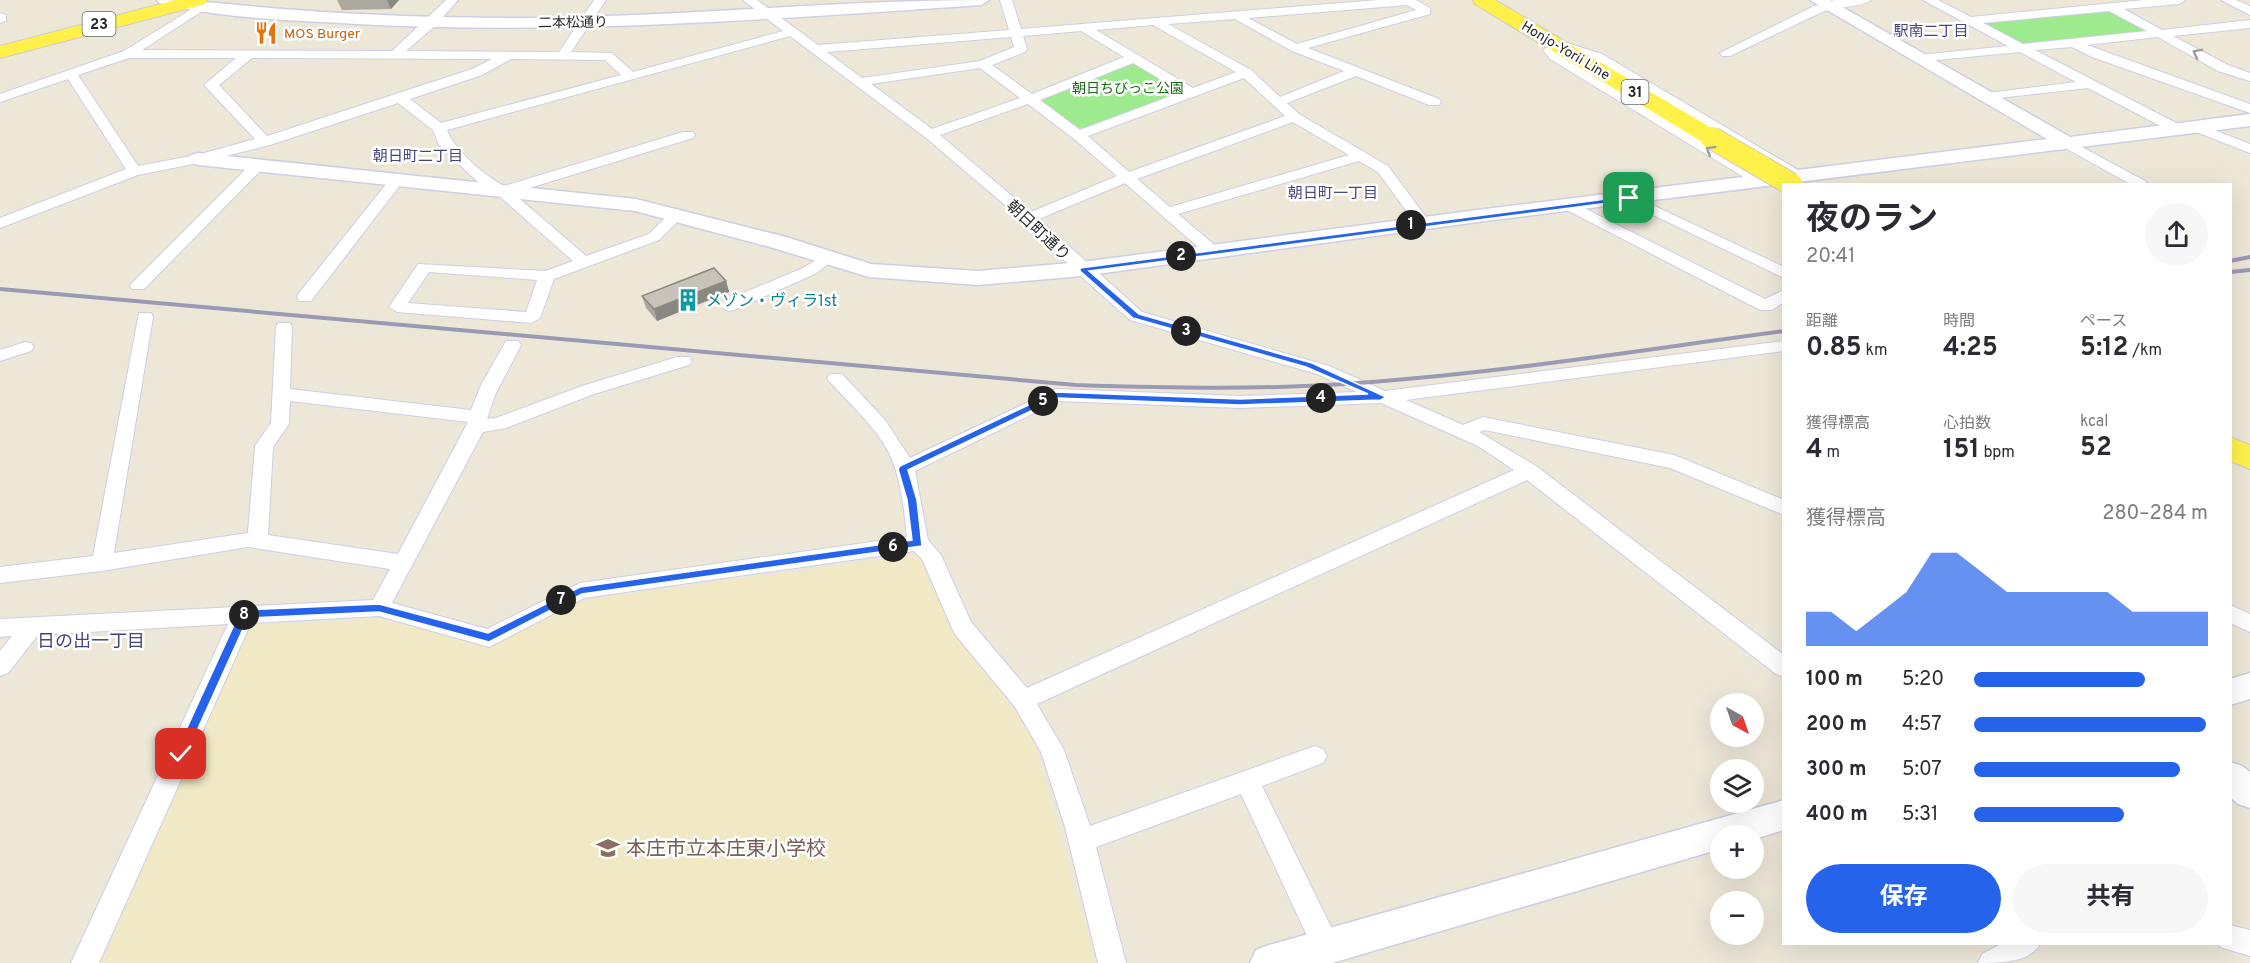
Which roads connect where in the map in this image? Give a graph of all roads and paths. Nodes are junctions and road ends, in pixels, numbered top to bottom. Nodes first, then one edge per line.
1 (452, 0) edge
2 (600, 0) edge
3 (749, 0) edge
4 (981, 0) edge
5 (1006, 0) edge
6 (1260, 0) edge
7 (1482, 0) edge
8 (1865, 0) edge
9 (1929, 0) edge
10 (2098, 0) edge
11 (2179, 0) edge
12 (2227, 0) edge
13 (187, 2) edge
14 (1823, 3) edge
15 (2111, 7) junction
16 (1267, 11) junction
17 (2250, 11) edge
18 (1237, 14) junction
19 (771, 15) junction
20 (1154, 21) junction
21 (1969, 21) junction
22 (432, 22) junction
23 (583, 22) junction
24 (2250, 24) edge
25 (1083, 27) junction
26 (793, 32) junction
27 (1017, 33) junction
28 (2159, 33) junction
29 (2072, 42) junction
30 (1558, 46) junction
31 (1296, 48) junction
32 (2021, 48) junction
33 (816, 49) junction
34 (0, 52) edge
35 (1726, 53) dead end
36 (128, 54) junction
37 (248, 55) junction
38 (395, 56) junction
39 (508, 56) junction
40 (562, 56) junction
41 (1134, 58) junction
42 (1919, 59) junction
43 (983, 64) junction
44 (1357, 71) junction
45 (70, 73) junction
46 (1246, 73) junction
47 (2248, 74) edge
48 (632, 77) junction
49 (860, 82) junction
50 (2090, 84) junction
51 (1191, 93) junction
52 (1987, 97) junction
53 (0, 98) edge
54 (400, 98) junction
55 (1031, 99) junction
56 (1279, 102) junction
57 (1434, 102) dead end
58 (2250, 109) edge
59 (1294, 117) junction
60 (2250, 120) edge
61 (439, 128) junction
62 (2186, 128) junction
63 (930, 134) junction
64 (688, 135) dead end
65 (1077, 135) junction
66 (265, 142) junction
67 (2065, 142) junction
68 (2250, 149) edge
69 (1360, 156) junction
70 (198, 159) junction
71 (258, 165) junction
72 (134, 171) junction
73 (1128, 177) junction
74 (397, 180) junction
75 (1796, 180) edge
76 (1760, 181) junction
77 (2138, 183) edge
78 (502, 191) junction
79 (1629, 198) junction
80 (1568, 205) junction
81 (1168, 212) junction
82 (677, 214) junction
83 (1029, 218) junction
84 (0, 223) edge
85 (1424, 224) junction
86 (1212, 251) junction
87 (830, 257) junction
88 (583, 262) junction
89 (1082, 269) junction
90 (1782, 272) edge
91 (547, 276) junction
92 (138, 286) dead end
93 (1782, 296) edge
94 (305, 297) dead end
95 (728, 306) dead end
96 (145, 317) dead end
97 (284, 327) dead end
98 (512, 345) dead end
99 (25, 346) dead end
100 (1782, 346) edge
101 (0, 356) edge
102 (683, 361) dead end
103 (836, 378) dead end
104 (280, 394) junction
105 (1381, 397) junction
106 (477, 422) junction
107 (1464, 432) junction
108 (2232, 448) edge
109 (2250, 458) edge
110 (903, 469) junction
111 (1529, 471) junction
112 (1782, 507) edge
113 (257, 542) junction
114 (918, 543) junction
115 (102, 563) junction
116 (404, 563) junction
117 (0, 575) edge
118 (379, 608) junction
119 (244, 614) junction
120 (2232, 614) edge
121 (2250, 624) edge
122 (31, 627) junction
123 (0, 628) edge
124 (1782, 666) edge
125 (0, 667) edge
126 (2250, 686) edge
127 (2232, 691) edge
128 (1023, 700) junction
129 (1315, 756) dead end
130 (2232, 778) edge
131 (1247, 780) junction
132 (2250, 793) edge
133 (1782, 817) edge
134 (1081, 841) junction
135 (2232, 938) edge
136 (2250, 943) edge
137 (2024, 945) edge
138 (1326, 946) junction
139 (86, 963) edge
140 (1112, 963) edge
141 (1269, 963) edge
142 (1992, 963) edge

1 - 22 street
2 - 23 street
3 - 19 street, 朝日町通り
4 - 19 street, 二本松通り
5 - 27 street
6 - 16 street
7 - 30 main road, Honjo-Yorii Line / 31
8 - 14 street
9 - 21 street
10 - 15 street
11 - 15 street
12 - 17 street
13 - 22 street, 二本松通り
13 - 34 main road, 23
13 - 36 street
14 - 35 street
14 - 42 street
15 - 21 street
15 - 28 street
16 - 18 street
16 - 31 street
18 - 20 street
18 - 31 street
19 - 23 street, 二本松通り
19 - 26 street, 朝日町通り
20 - 25 street
20 - 46 street
21 - 32 street
22 - 23 street, 二本松通り
22 - 38 street
23 - 40 street
24 - 28 street
25 - 27 street
25 - 41 street
26 - 33 street, 朝日町通り
26 - 48 street
27 - 33 street
27 - 43 street
28 - 29 street
47 -> 28 street
29 - 32 street
29 - 58 street
30 - 75 main road, Honjo-Yorii Line / 31, bridge
30 - 75 street
76 -> 30 street
31 - 44 street
32 - 42 street
32 - 50 street
33 - 49 street, 朝日町通り
36 - 37 street
36 - 45 street
37 - 38 street
37 - 66 street
38 - 39 street
39 - 40 street
39 - 54 street
40 - 48 street
41 - 51 street
41 - 55 street
42 - 52 street
43 - 49 street
43 - 55 street
44 - 56 street
44 - 57 street
45 - 53 street
45 - 72 street
46 - 51 street
46 - 56 street
48 - 61 street
49 - 63 street, 朝日町通り
50 - 52 street
50 - 62 street
51 - 65 street
52 - 67 street
54 - 61 street
54 - 66 street
55 - 63 street
55 - 65 street
56 - 59 street
59 - 69 street
59 - 73 street
60 - 62 street
61 - 78 street
62 - 67 street
62 - 68 street
63 - 83 street, 朝日町通り
64 - 78 street
65 - 73 street
66 - 70 street
67 - 75 street
67 - 77 street
69 - 81 street
69 - 85 street
70 - 71 street
70 - 72 street
71 - 74 street
71 - 92 street
72 - 84 street
73 - 81 street
73 - 83 street
74 - 78 street
74 - 94 street
75 - 76 street
76 - 79 street
78 - 82 street
78 - 88 street
79 - 80 street
79 - 90 street
80 - 85 street
80 - 93 street
81 - 86 street
82 - 87 street
82 - 88 street
83 - 89 street, 朝日町通り
85 - 86 street
86 - 89 street
87 - 89 street
87 - 95 street
88 - 91 street
89 - 105 street, 朝日町通り
91 - 91 street
96 - 115 street
97 - 104 street
98 - 106 street
99 - 101 street
100 - 105 street
102 - 106 street
103 - 110 street
104 - 106 street
104 - 113 street
105 - 107 street, 朝日町通り
105 - 110 street
106 - 116 street
107 - 111 street, 朝日町通り
107 - 112 street
108 - 109 main road
110 - 114 street
111 - 124 street, 朝日町通り
111 - 128 street
113 - 115 street
113 - 116 street
114 - 118 street
114 - 128 street
115 - 117 street
116 - 118 street
118 - 119 street
119 - 122 street
119 - 139 street
120 - 121 street
122 - 123 street
122 - 125 street
126 - 127 street
128 - 134 street
129 - 131 street
130 - 132 street
131 - 134 street
131 - 138 street
133 - 138 street
134 - 140 street
135 - 136 street
137 - 142 street
138 - 141 street

